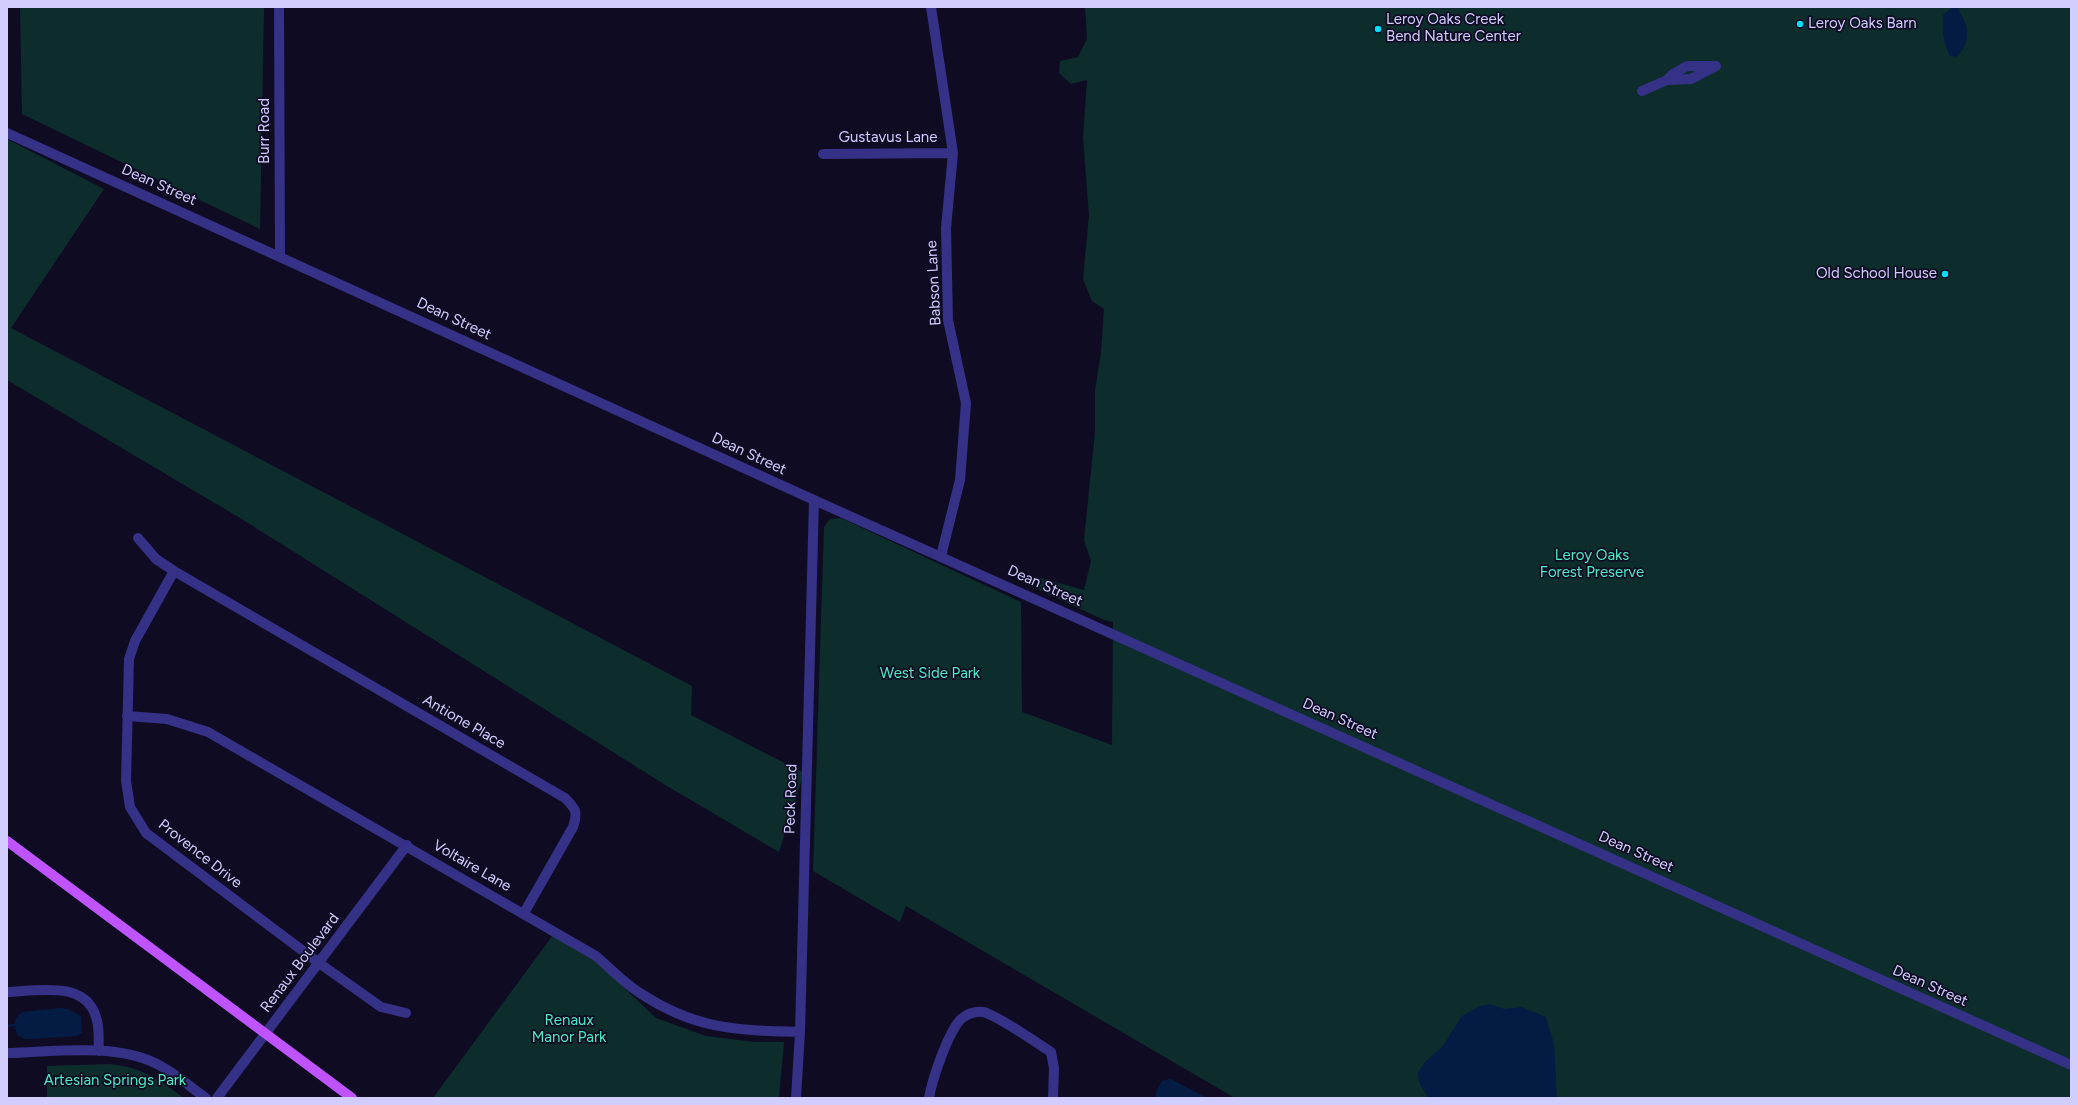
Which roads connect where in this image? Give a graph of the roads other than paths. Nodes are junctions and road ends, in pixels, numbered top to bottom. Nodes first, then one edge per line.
1 (279, 7) edge
2 (931, 7) edge
3 (1667, 80) dead end
4 (1642, 91) dead end
5 (7, 133) edge
6 (954, 153) junction
7 (823, 154) dead end
8 (280, 256) junction
9 (814, 500) junction
10 (138, 538) dead end
11 (941, 556) junction
12 (174, 571) junction
13 (127, 716) junction
14 (7, 841) edge
15 (407, 845) junction
16 (524, 913) junction
17 (319, 963) junction
18 (7, 992) edge
19 (406, 1013) dead end
20 (800, 1032) junction
21 (266, 1034) junction
22 (99, 1051) junction
23 (7, 1053) edge
24 (2071, 1065) edge
25 (206, 1098) edge
26 (217, 1098) edge
27 (352, 1098) edge
28 (796, 1098) edge
29 (929, 1098) edge
30 (1054, 1098) edge

1 - 8 street, Burr Road
2 - 6 street, Babson Lane
3 - 4 street
5 - 8 street, Dean Street
6 - 7 street, Gustavus Lane
6 - 11 street, Babson Lane
8 - 9 street, Dean Street
9 - 11 street, Dean Street
9 - 20 street, Peck Road
10 - 12 street, Antione Place
11 - 24 street, Dean Street
12 - 13 street, Provence Drive
12 - 16 street, Antione Place
13 - 15 street, Voltaire Lane
13 - 17 street, Provence Drive
14 - 21 main road
15 - 16 street, Voltaire Lane
15 - 17 street, Renaux Boulevard
16 - 20 street, Voltaire Lane
17 - 19 street, Provence Drive
17 - 21 street, Renaux Boulevard
18 - 22 street
20 - 28 street, Peck Road
21 - 26 street, Renaux Boulevard
21 - 27 main road
22 - 23 street
22 - 25 street
29 - 30 street

